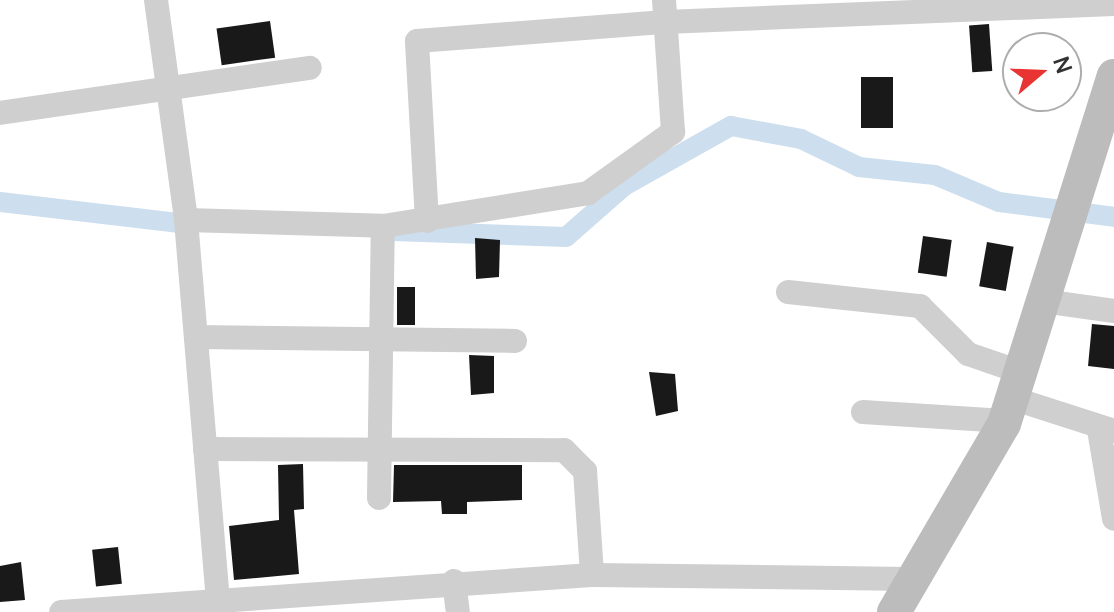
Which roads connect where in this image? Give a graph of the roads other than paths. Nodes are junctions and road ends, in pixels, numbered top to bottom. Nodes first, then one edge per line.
1 (156, 0) edge
2 (1114, 4) edge
3 (838, 8) edge
4 (665, 11) edge
5 (310, 68) dead end
6 (169, 88) junction
7 (1112, 90) edge
8 (0, 113) edge
9 (186, 220) junction
10 (427, 221) junction
11 (383, 226) junction
12 (788, 292) dead end
13 (1043, 301) junction
14 (1114, 311) edge
15 (196, 337) junction
16 (382, 339) junction
17 (515, 341) dead end
18 (1013, 397) junction
19 (863, 412) dead end
20 (1106, 431) edge
21 (205, 449) junction
22 (380, 450) junction
23 (379, 498) dead end
24 (1114, 519) edge
25 (592, 575) junction
26 (911, 579) junction
27 (454, 581) junction
28 (218, 606) edge
29 (61, 612) edge
30 (458, 612) edge
31 (894, 612) edge

1 - 6 street
2 - 3 street
3 - 4 street
4 - 10 street
4 - 10 street
5 - 6 street
6 - 8 street
6 - 9 street
7 - 13 street
9 - 11 street
9 - 15 street
10 - 11 street
11 - 16 street
12 - 18 street
13 - 14 street
13 - 18 street
15 - 16 street
15 - 21 street
16 - 17 street
16 - 22 street
18 - 19 street
18 - 20 street
18 - 26 street
20 - 24 street
21 - 22 street
21 - 28 street
22 - 23 street
22 - 25 street
25 - 26 street
25 - 27 street
26 - 31 street
27 - 28 street
27 - 30 street
28 - 29 street

